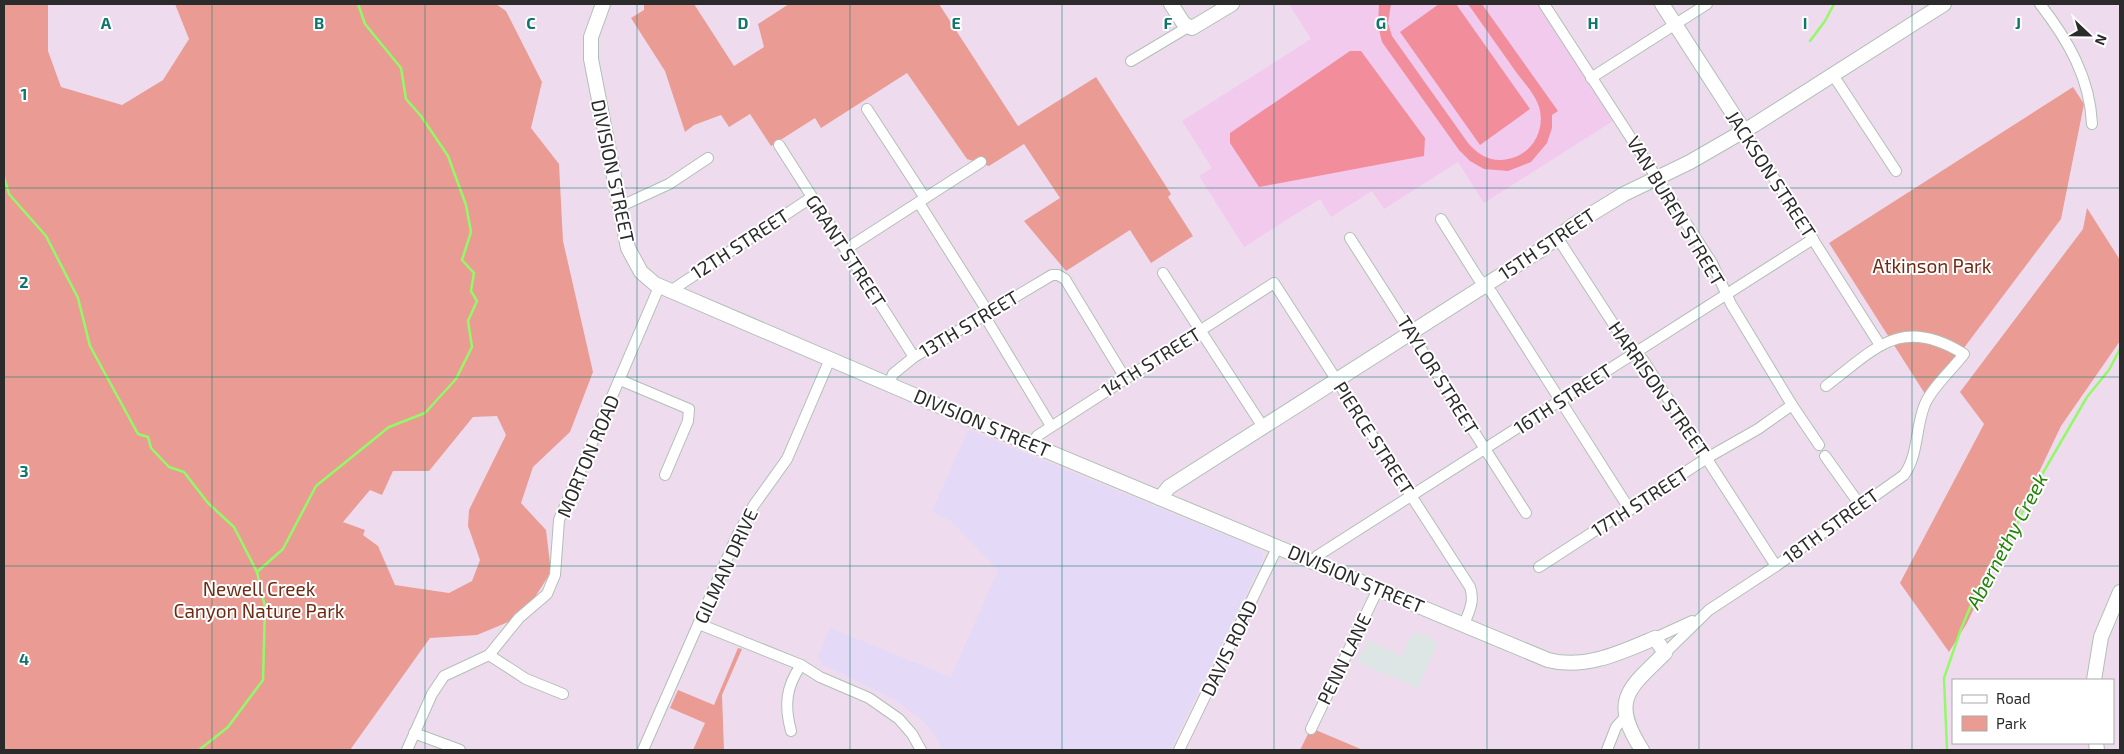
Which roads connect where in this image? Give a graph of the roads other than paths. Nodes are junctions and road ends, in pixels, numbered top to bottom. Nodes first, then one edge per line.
1 (603, 4) edge
2 (1171, 4) edge
3 (1232, 4) edge
4 (1544, 4) edge
5 (1662, 4) edge
6 (1707, 4) edge
7 (1944, 4) edge
8 (2040, 4) edge
9 (1675, 24) junction
10 (1188, 27) junction
11 (1131, 61) dead end
12 (1833, 75) junction
13 (1591, 78) junction
14 (867, 109) dead end
15 (2092, 124) dead end
16 (1744, 131) junction
17 (779, 145) dead end
18 (708, 158) dead end
19 (981, 162) dead end
20 (1896, 171) dead end
21 (1657, 178) junction
22 (812, 197) junction
23 (922, 200) junction
24 (619, 207) junction
25 (1441, 219) dead end
26 (1558, 237) junction
27 (1350, 238) dead end
28 (1813, 239) junction
29 (846, 249) junction
30 (1163, 273) dead end
31 (1274, 283) joint
32 (1484, 285) junction
33 (664, 289) junction
34 (1726, 295) junction
35 (986, 313) junction
36 (1202, 330) junction
37 (1412, 332) junction
38 (1880, 345) junction
39 (1635, 352) junction
40 (914, 357) junction
41 (830, 359) junction
42 (1125, 378) junction
43 (620, 380) junction
44 (1336, 380) junction
45 (889, 384) junction
46 (1826, 386) dead end
47 (1560, 400) junction
48 (1792, 405) junction
49 (1051, 426) junction
50 (1263, 427) junction
51 (1033, 445) junction
52 (1819, 445) dead end
53 (1485, 449) junction
54 (1824, 456) dead end
55 (1707, 458) junction
56 (665, 475) dead end
57 (1412, 496) junction
58 (1160, 498) junction
59 (1860, 505) junction
60 (1630, 510) junction
61 (1526, 513) dead end
62 (1278, 546) junction
63 (1315, 561) junction
64 (1776, 566) junction
65 (1538, 567) dead end
66 (1378, 589) junction
67 (2120, 592) edge
68 (1698, 618) junction
69 (698, 624) junction
70 (1464, 624) junction
71 (1655, 638) junction
72 (1665, 652) junction
73 (489, 655) junction
74 (1586, 663) joint
75 (802, 665) junction
76 (2094, 679) edge
77 (563, 694) dead end
78 (1626, 716) junction
79 (1311, 729) dead end
80 (791, 731) dead end
81 (414, 733) junction
82 (407, 750) edge
83 (460, 750) edge
84 (643, 750) edge
85 (921, 750) edge
86 (1179, 750) edge
87 (1607, 750) edge
88 (1642, 750) edge

1 - 24 street, DIVISION STREET
2 - 10 street
3 - 10 street
4 - 13 street, VAN BUREN STREET
5 - 9 street, JACKSON STREET
6 - 9 street
7 - 12 street, 15TH STREET
8 - 15 street
9 - 13 street
9 - 16 street, JACKSON STREET
10 - 11 street
12 - 16 street, 15TH STREET
12 - 20 street
13 - 21 street, VAN BUREN STREET
14 - 23 street
16 - 21 street, 15TH STREET
16 - 28 street, JACKSON STREET
17 - 22 street, GRANT STREET
18 - 24 street
19 - 23 street
21 - 26 street, 15TH STREET
21 - 34 street, VAN BUREN STREET
22 - 29 street, GRANT STREET
22 - 33 street, 12TH STREET
23 - 29 street
23 - 35 street
24 - 33 street, DIVISION STREET
25 - 32 street
26 - 32 street, 15TH STREET
26 - 39 street, HARRISON STREET
27 - 37 street, TAYLOR STREET
28 - 34 street, 16TH STREET
28 - 38 street, JACKSON STREET
29 - 40 street, GRANT STREET
30 - 36 street
31 - 36 street, 14TH STREET
31 - 44 street, PIERCE STREET
32 - 37 street, 15TH STREET
32 - 47 street
33 - 41 street, DIVISION STREET
33 - 43 street, MORTON ROAD
34 - 39 street, 16TH STREET
34 - 48 street, VAN BUREN STREET
35 - 40 street, 13TH STREET
35 - 42 street, 13TH STREET
35 - 49 street
36 - 42 street, 14TH STREET
36 - 50 street
37 - 44 street, 15TH STREET
37 - 53 street, TAYLOR STREET
38 - 46 street
38 - 59 street, 18TH STREET
39 - 47 street, 16TH STREET
39 - 55 street, HARRISON STREET
40 - 45 street, 13TH STREET
41 - 45 street, DIVISION STREET
41 - 69 street, GILMAN DRIVE
42 - 49 street, 14TH STREET
43 - 56 street
43 - 73 street, MORTON ROAD
44 - 50 street, 15TH STREET
44 - 57 street, PIERCE STREET
45 - 51 street, DIVISION STREET
47 - 53 street, 16TH STREET
47 - 60 street
48 - 52 street, VAN BUREN STREET
48 - 55 street, 17TH STREET
49 - 51 street, 14TH STREET
50 - 58 street, 15TH STREET
51 - 58 street, DIVISION STREET
53 - 57 street, 16TH STREET
53 - 61 street, TAYLOR STREET
54 - 59 street
55 - 60 street, 17TH STREET
55 - 64 street, HARRISON STREET
57 - 63 street, 16TH STREET
57 - 70 street, PIERCE STREET
58 - 62 street, DIVISION STREET
59 - 64 street, 18TH STREET
60 - 65 street, 17TH STREET
62 - 63 street, DIVISION STREET
62 - 86 street, DAVIS ROAD
63 - 66 street, DIVISION STREET
64 - 68 street, 18TH STREET
66 - 70 street, DIVISION STREET
66 - 79 street, PENN LANE
67 - 76 street
68 - 71 street, 18TH STREET
68 - 72 street, 18TH STREET
69 - 75 street
69 - 84 street, GILMAN DRIVE
70 - 74 street, DIVISION STREET
71 - 72 street
71 - 74 street, 18TH STREET
72 - 78 street, 18TH STREET
73 - 77 street
73 - 81 street, MORTON ROAD
75 - 80 street
75 - 85 street
78 - 87 street
78 - 88 street
81 - 82 street, MORTON ROAD
81 - 83 street

